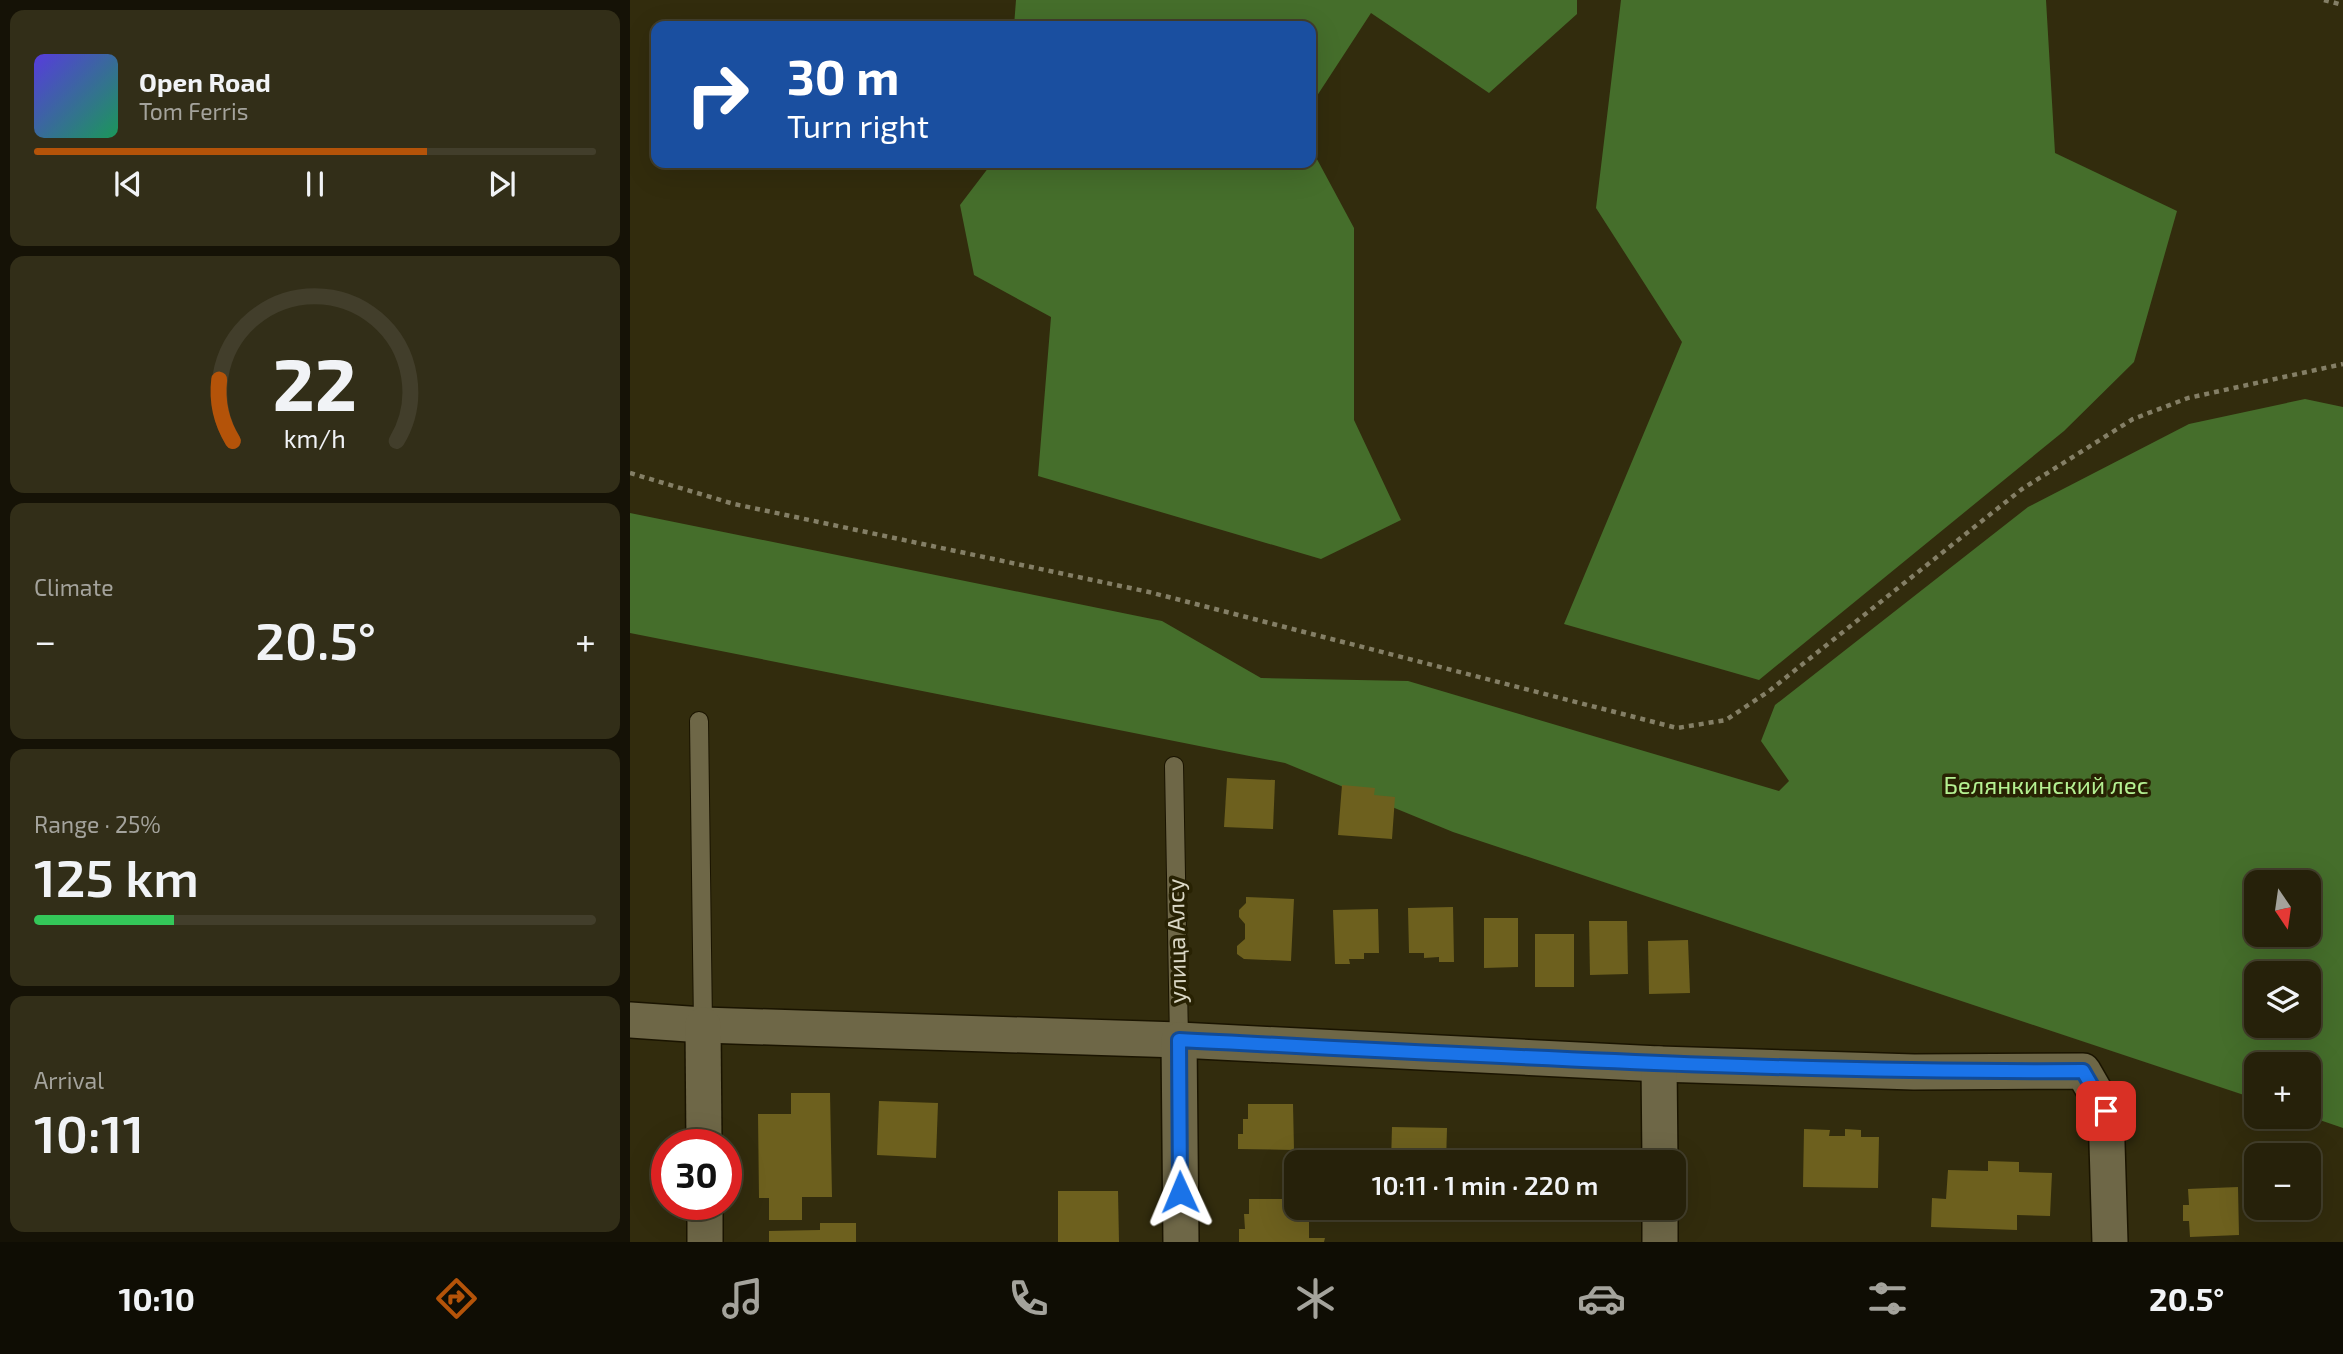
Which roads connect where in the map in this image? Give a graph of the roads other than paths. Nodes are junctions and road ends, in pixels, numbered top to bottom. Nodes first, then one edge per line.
1 (699, 721) dead end
2 (1174, 766) dead end
3 (630, 1020) edge
4 (703, 1025) junction
5 (1179, 1040) junction
6 (1659, 1063) junction
7 (704, 1129) edge
8 (1660, 1150) edge
9 (705, 1220) edge
10 (1660, 1220) edge
11 (705, 1242) edge
12 (1181, 1242) edge
13 (1660, 1242) edge
14 (2110, 1242) edge

1 - 4 lane
2 - 5 lane, улица Алсу
3 - 4 street
4 - 5 street
4 - 7 street
5 - 6 street
5 - 12 street, улица Алсу
6 - 8 street
6 - 14 street
9 - 11 street
10 - 13 street

